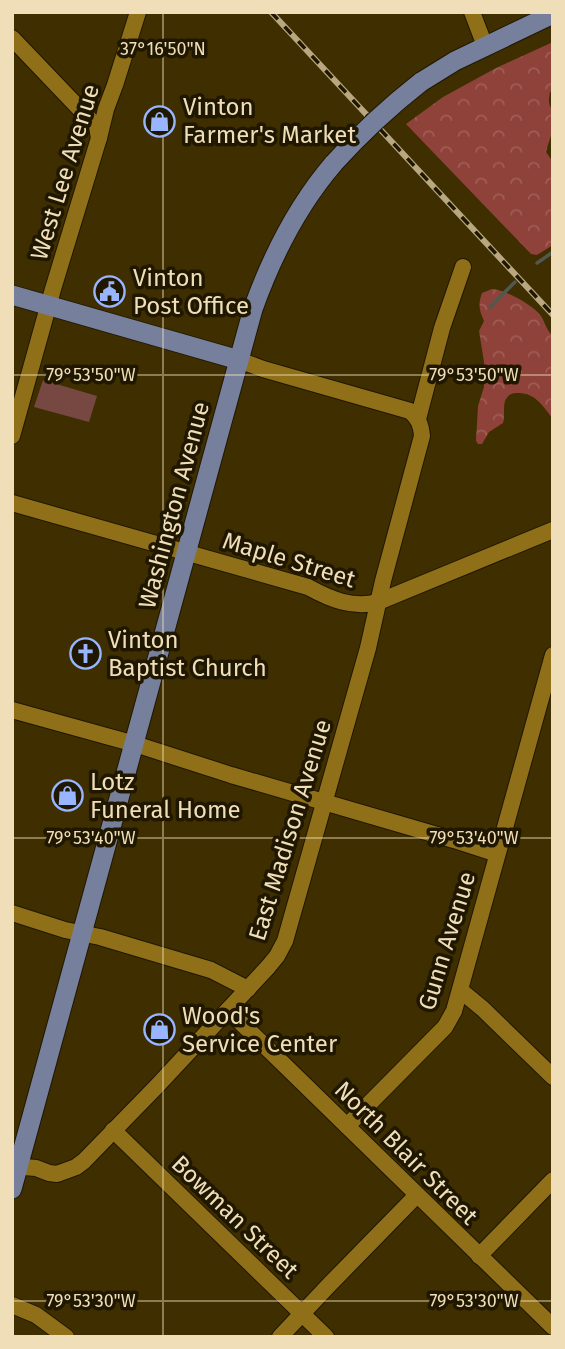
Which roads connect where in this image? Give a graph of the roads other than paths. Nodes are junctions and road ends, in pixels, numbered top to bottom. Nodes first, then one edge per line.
1 (138, 12) edge
2 (472, 12) edge
3 (553, 14) edge
4 (12, 38) edge
5 (485, 46) junction
6 (99, 138) junction
7 (463, 267) dead end
8 (12, 295) edge
9 (49, 305) junction
10 (239, 360) junction
11 (418, 419) junction
12 (12, 436) edge
13 (12, 503) edge
14 (553, 530) edge
15 (186, 553) junction
16 (378, 602) junction
17 (553, 654) edge
18 (12, 710) edge
19 (135, 744) junction
20 (325, 803) junction
21 (497, 854) junction
22 (12, 914) edge
23 (82, 934) junction
24 (248, 989) junction
25 (460, 990) junction
26 (228, 1010) junction
27 (553, 1077) edge
28 (347, 1126) junction
29 (113, 1130) junction
30 (15, 1166) edge
31 (553, 1180) edge
32 (12, 1189) edge
33 (417, 1195) junction
34 (479, 1256) junction
35 (12, 1306) edge
36 (302, 1313) junction
37 (553, 1327) edge
38 (66, 1337) edge
39 (280, 1337) edge
40 (326, 1337) edge

1 - 6 street, West Lee Avenue
2 - 5 street
3 - 5 main road, Washington Avenue
4 - 6 street
5 - 10 main road, Washington Avenue, bridge
6 - 9 street, West Lee Avenue
7 - 11 street, East Madison Avenue
8 - 9 main road
9 - 10 main road
9 - 12 street, West Lee Avenue
10 - 11 street
10 - 15 main road, Washington Avenue
11 - 16 street, East Madison Avenue
13 - 15 street, Maple Street
14 - 16 street
15 - 16 street, Maple Street
15 - 19 main road, Washington Avenue
16 - 20 street, East Madison Avenue
17 - 21 street, Gunn Avenue
18 - 19 street
19 - 20 street
19 - 23 main road, Washington Avenue
20 - 21 street
20 - 24 street, East Madison Avenue
21 - 25 street, Gunn Avenue
22 - 23 street
23 - 24 street
23 - 30 main road, Washington Avenue
24 - 26 street, East Madison Avenue
25 - 27 street
25 - 28 street, Gunn Avenue
26 - 28 street, North Blair Street
26 - 29 street, East Madison Avenue
28 - 33 street, North Blair Street
29 - 30 street, East Madison Avenue
29 - 36 street, Bowman Street
30 - 32 main road, Washington Avenue
31 - 34 street
33 - 34 street, North Blair Street
33 - 36 street
34 - 37 street, North Blair Street
35 - 38 street
36 - 39 street
36 - 40 street, Bowman Street

